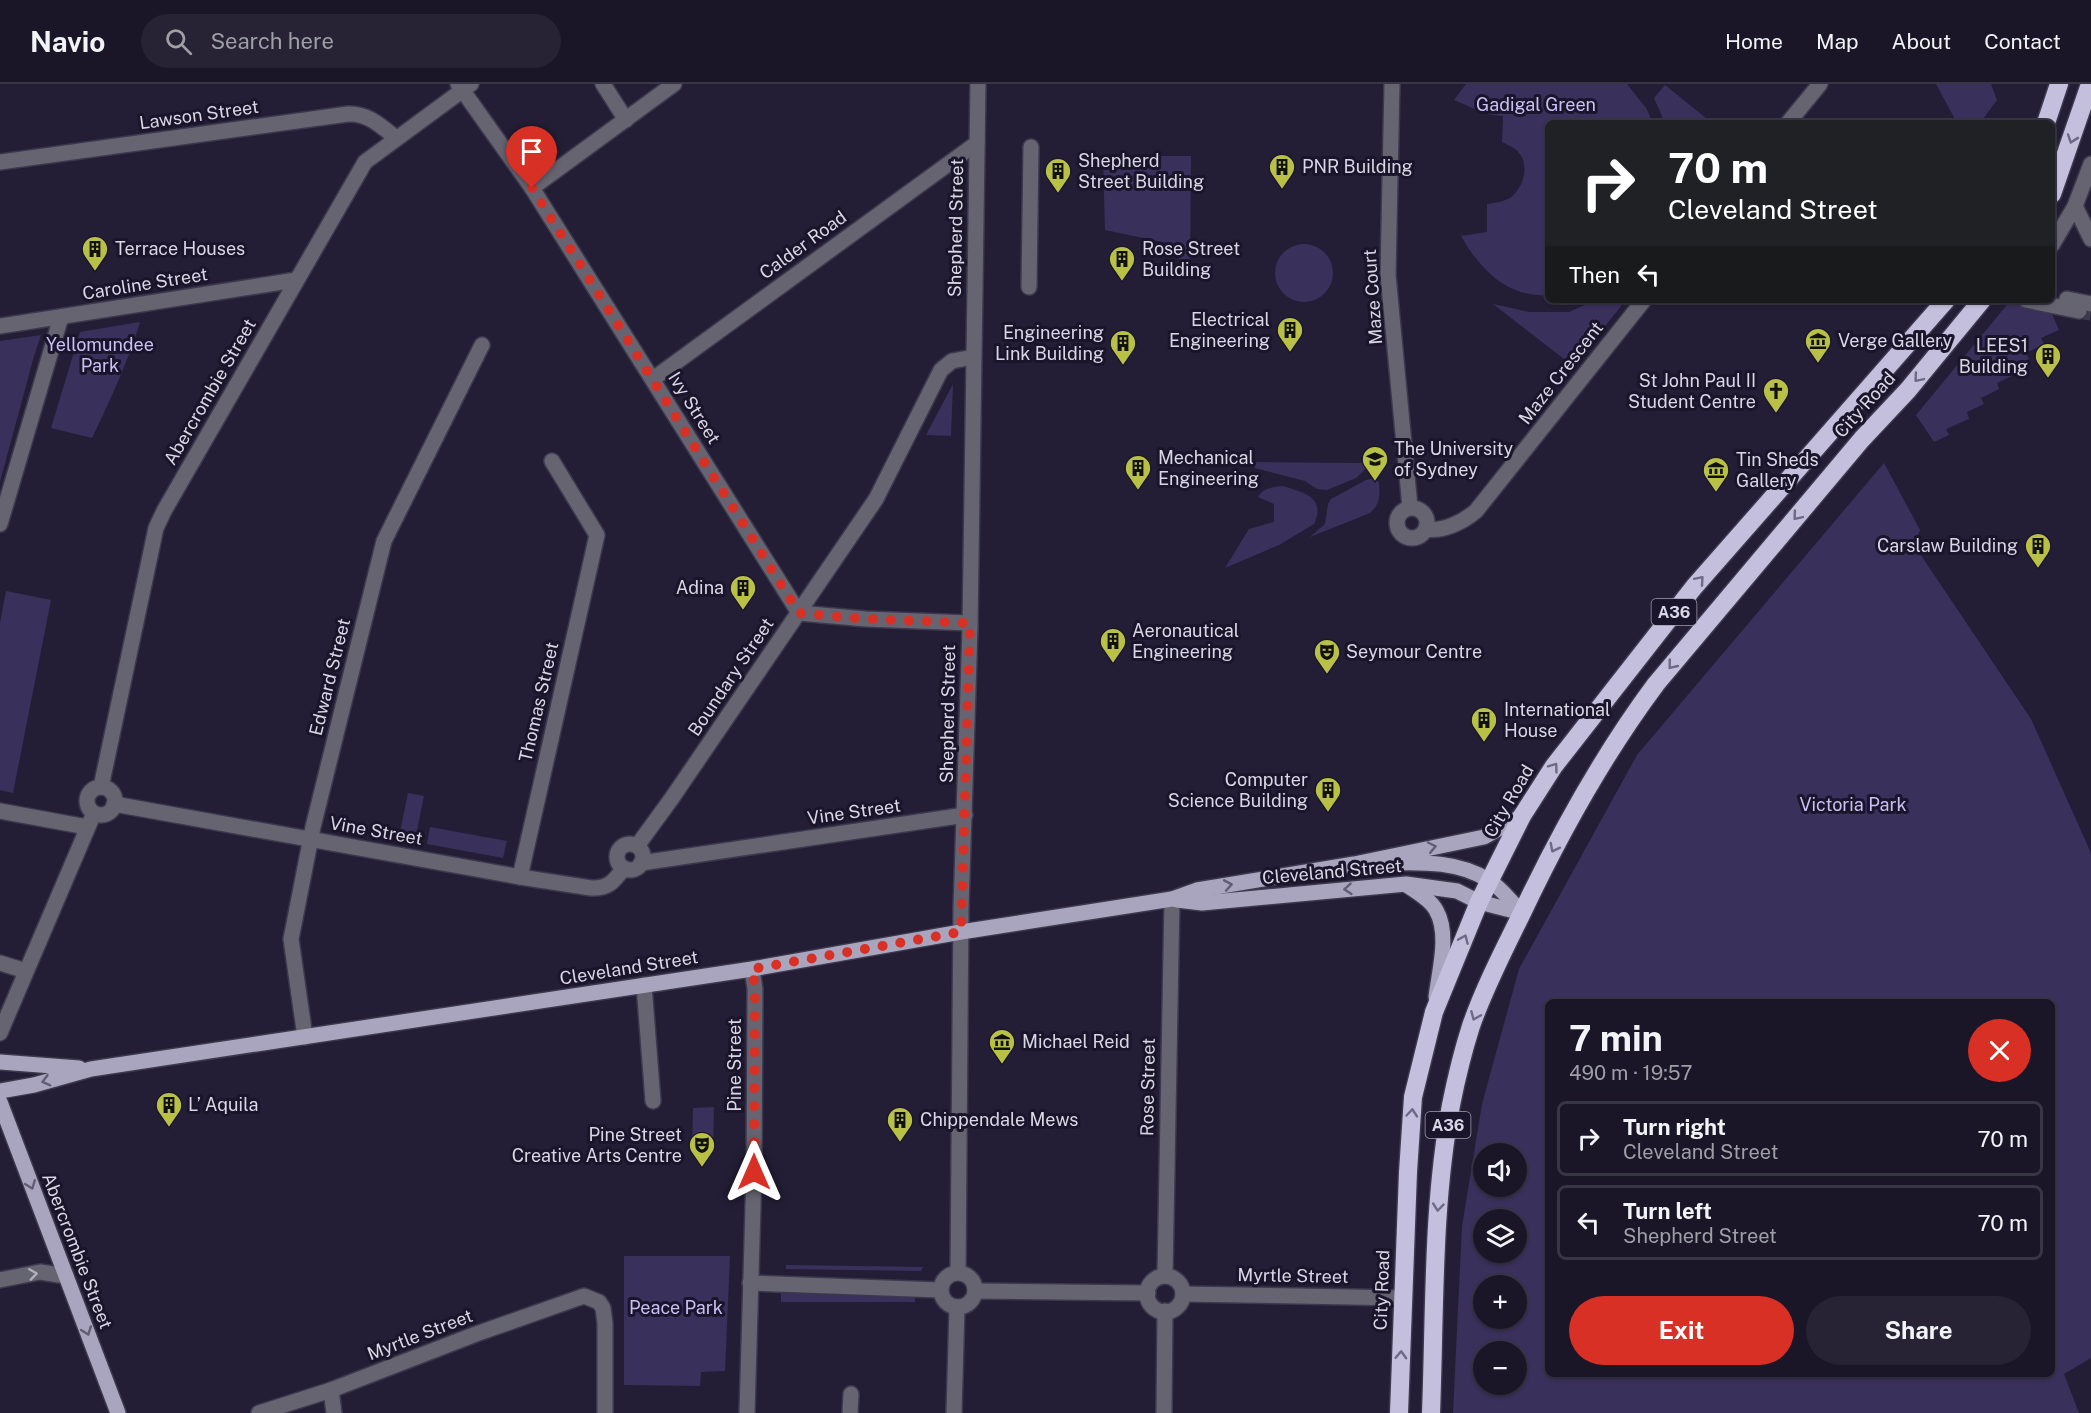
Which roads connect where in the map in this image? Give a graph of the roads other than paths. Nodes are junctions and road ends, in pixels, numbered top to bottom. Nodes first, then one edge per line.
1 (603, 84) edge
2 (675, 84) edge
3 (978, 84) edge
4 (1392, 84) edge
5 (1820, 84) edge
6 (2059, 84) edge
7 (2090, 84) edge
8 (464, 86) edge
9 (626, 120) junction
10 (1790, 120) edge
11 (2047, 120) edge
12 (396, 138) junction
13 (977, 143) junction
14 (1031, 147) dead end
15 (0, 162) edge
16 (2091, 164) edge
17 (2055, 185) edge
18 (532, 188) junction
19 (2075, 206) junction
20 (2091, 239) edge
21 (2055, 240) edge
22 (296, 280) junction
23 (1029, 286) dead end
24 (2055, 298) edge
25 (1642, 303) edge
26 (1943, 303) edge
27 (1980, 303) edge
28 (2048, 303) edge
29 (2085, 308) edge
30 (61, 317) junction
31 (0, 326) edge
32 (482, 345) dead end
33 (973, 357) junction
34 (653, 379) junction
35 (552, 461) dead end
36 (1410, 507) junction
37 (0, 524) edge
38 (1426, 529) junction
39 (799, 613) junction
40 (970, 623) junction
41 (102, 787) junction
42 (114, 804) junction
43 (0, 811) edge
44 (965, 815) junction
45 (1522, 816) junction
46 (90, 820) junction
47 (310, 839) junction
48 (637, 846) junction
49 (641, 863) junction
50 (1354, 864) junction
51 (624, 868) junction
52 (520, 877) junction
53 (1490, 880) junction
54 (1406, 884) junction
55 (1172, 899) junction
56 (1479, 902) junction
57 (1522, 913) junction
58 (961, 932) junction
59 (0, 963) edge
60 (752, 969) junction
61 (26, 971) junction
62 (644, 986) junction
63 (1434, 1012) junction
64 (0, 1033) edge
65 (305, 1037) junction
66 (0, 1062) edge
67 (92, 1069) junction
68 (0, 1090) edge
69 (653, 1101) dead end
70 (0, 1102) edge
71 (958, 1272) junction
72 (66, 1276) junction
73 (1165, 1276) junction
74 (0, 1280) edge
75 (750, 1283) junction
76 (940, 1290) junction
77 (975, 1291) junction
78 (1148, 1293) junction
79 (1183, 1294) junction
80 (1403, 1298) junction
81 (957, 1307) junction
82 (1165, 1311) junction
83 (331, 1390) junction
84 (850, 1394) dead end
85 (118, 1413) edge
86 (259, 1413) edge
87 (334, 1413) edge
88 (605, 1413) edge
89 (747, 1413) edge
90 (850, 1413) edge
91 (954, 1413) edge
92 (1164, 1413) edge
93 (1399, 1413) edge
94 (1431, 1413) edge

1 - 9 street
2 - 9 street
3 - 13 street, Shepherd Street
4 - 36 street, Maze Court
5 - 10 street
6 - 11 highway
7 -> 17 highway
8 - 12 street, Abercrombie Street
8 - 18 street, Ivy Street
9 - 18 street
12 - 15 street, Lawson Street
12 - 22 street, Abercrombie Street
13 - 33 street, Shepherd Street
13 - 34 street, Calder Road
14 - 23 street
16 - 19 street
18 - 34 street, Ivy Street
19 - 20 street
19 - 21 street
22 - 30 street, Caroline Street
22 - 41 street, Abercrombie Street
24 - 29 street
25 - 38 street, Maze Crescent
45 -> 26 highway, City Road / A36
27 -> 57 highway, City Road / A36
28 - 29 street
30 - 31 street, Caroline Street
30 - 37 street
32 - 47 street, Edward Street
33 - 39 street, Boundary Street
33 - 40 street, Shepherd Street
34 - 39 street, Ivy Street
35 - 52 street, Thomas Street
36 - 38 street
36 - 38 street
39 - 40 street
39 - 48 street, Boundary Street
40 - 44 street, Shepherd Street
41 - 42 street
41 - 46 street
42 - 46 street
42 - 47 street, Vine Street
43 - 46 street
44 - 49 street, Vine Street
44 - 58 street, Shepherd Street
50 -> 45 main road, Cleveland Street
45 - 53 highway, City Road / A36
46 - 61 street
47 - 52 street, Vine Street
47 - 65 street, Edward Street
48 - 49 street
48 - 51 street
49 - 51 street
50 - 53 main road, Cleveland Street
55 -> 50 main road, Cleveland Street
51 - 52 street, Vine Street
53 - 56 highway, City Road / A36
53 - 57 main road, Cleveland Street
54 -> 55 main road, Cleveland Street
54 - 56 main road, Cleveland Street
54 - 63 main road
55 - 58 main road, Cleveland Street
55 - 73 street, Rose Street
56 - 57 main road, Cleveland Street
63 -> 56 highway, City Road / A36
57 -> 94 highway, City Road / A36
58 - 60 main road, Cleveland Street
58 - 71 street, Shepherd Street
59 - 61 street
60 - 62 main road, Cleveland Street
60 - 75 street, Pine Street
61 - 64 street
62 - 65 main road, Cleveland Street
62 - 69 street
80 -> 63 highway, City Road / A36
65 - 67 main road, Cleveland Street
66 - 67 main road, Cleveland Street
67 -> 68 main road, Cleveland Street
70 -> 72 main road, Abercrombie Street
71 - 76 street
71 - 77 street
74 -> 72 street
72 -> 85 main road, Abercrombie Street
73 - 78 street
73 - 79 street
75 - 76 street
75 - 89 street, Pine Street
76 - 81 street
77 - 78 street
77 - 81 street
78 - 82 street
79 - 80 street, Myrtle Street
79 - 82 street
93 -> 80 highway, City Road / A36
81 - 91 street
82 - 92 street
83 - 86 street, Myrtle Street
83 - 87 street
83 - 88 street, Myrtle Street
84 - 90 street

